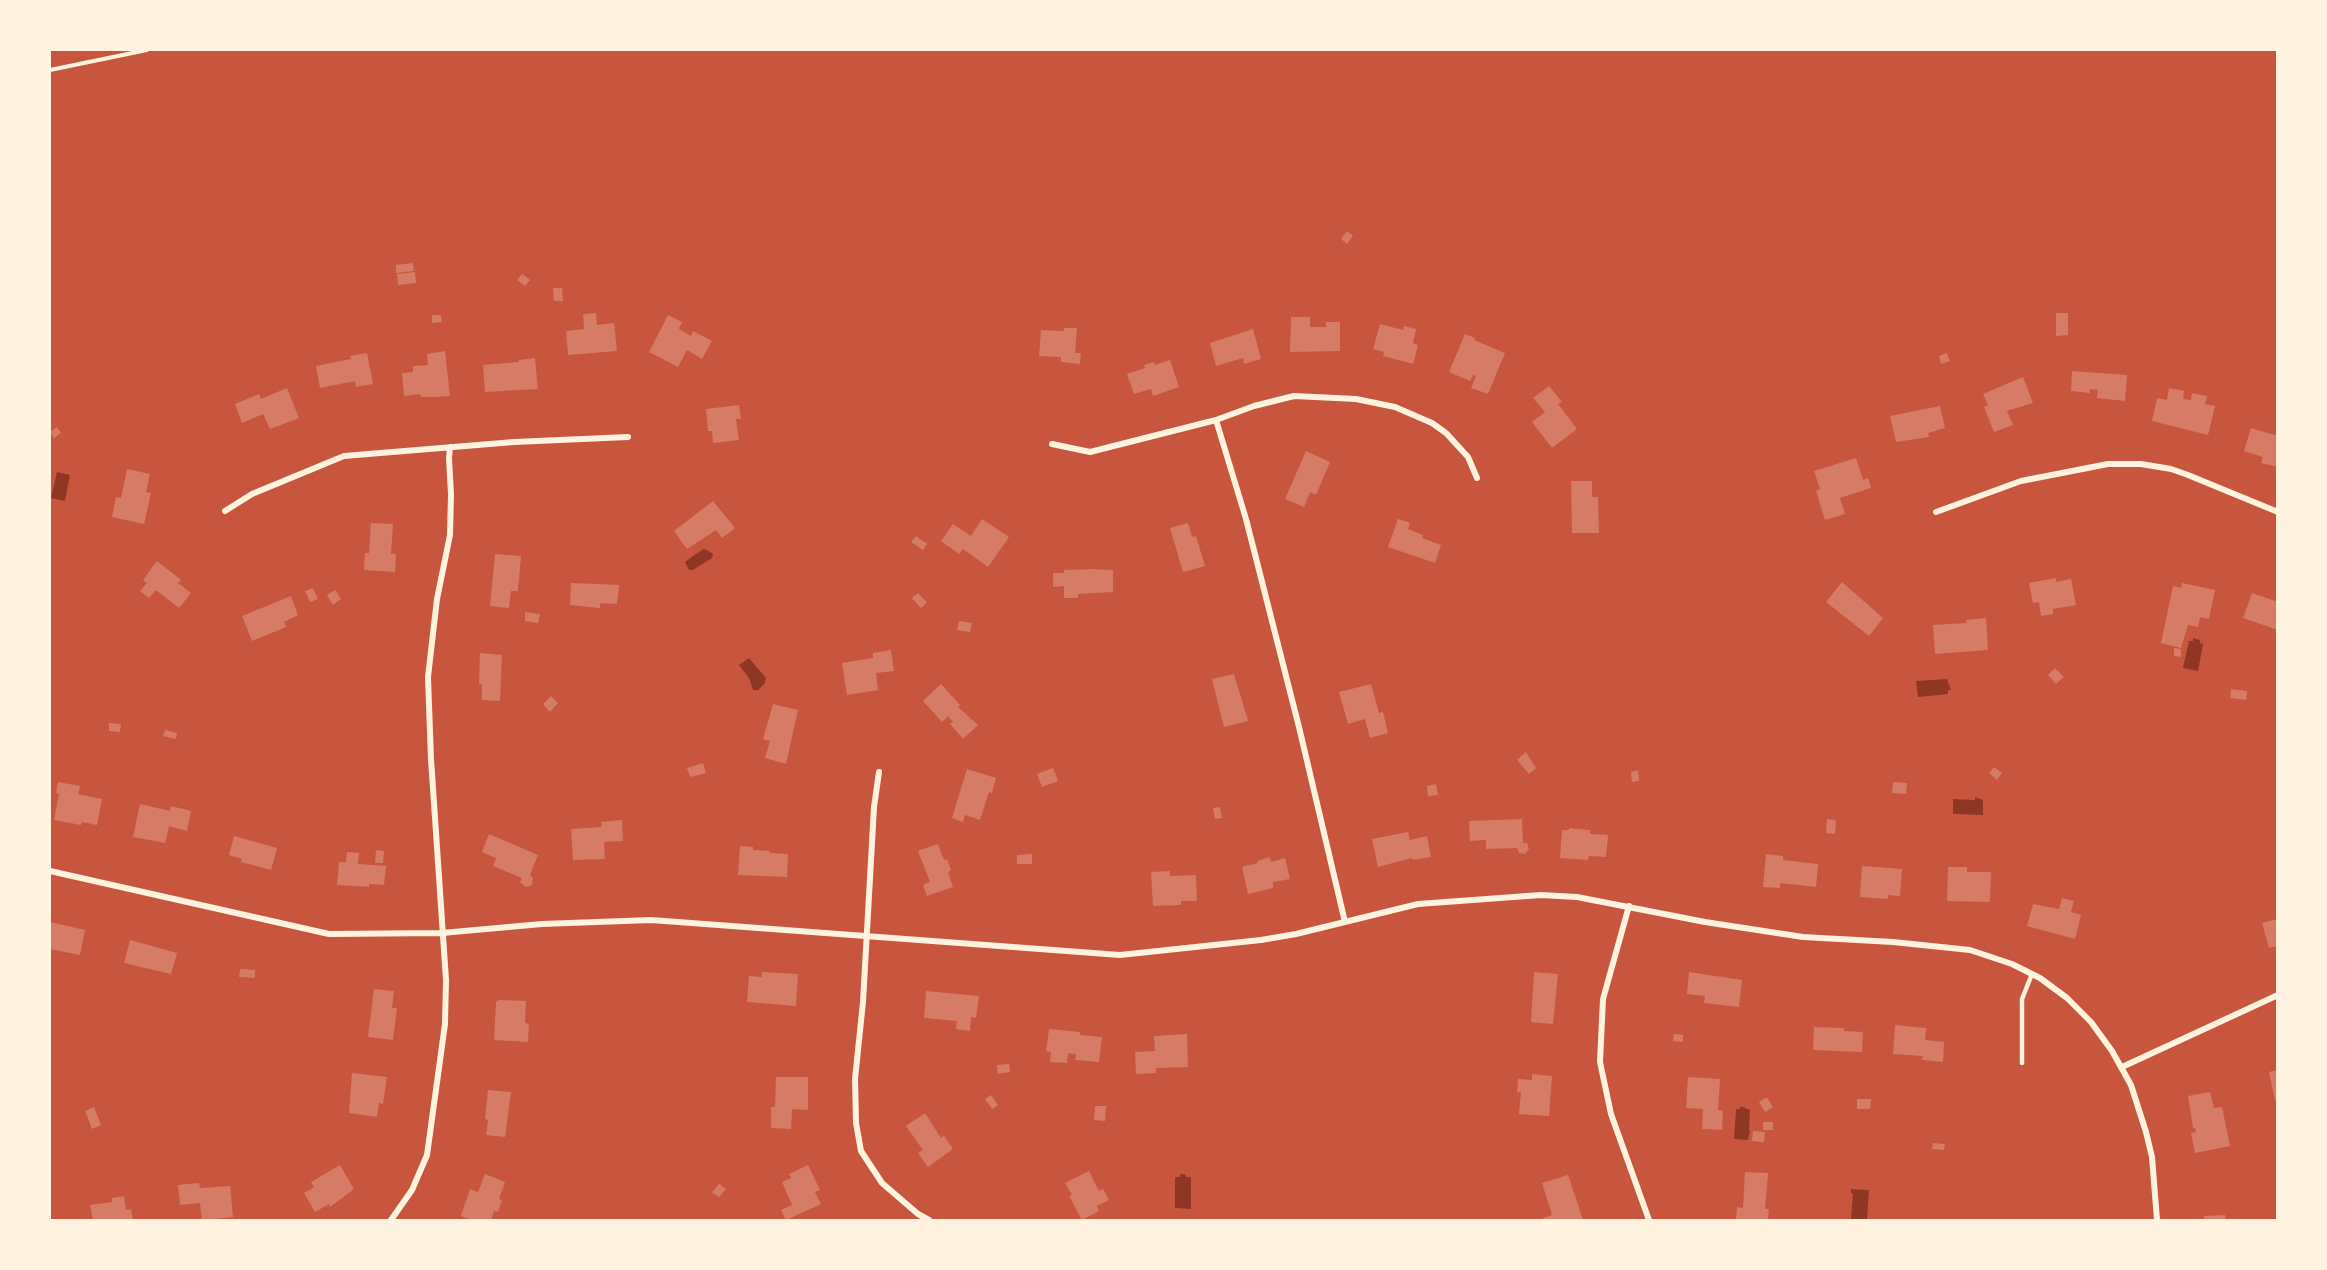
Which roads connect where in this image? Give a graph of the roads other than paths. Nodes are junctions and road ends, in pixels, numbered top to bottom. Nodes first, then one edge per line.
1 (1216, 420) junction
2 (628, 437) dead end
3 (1052, 444) dead end
4 (450, 447) junction
5 (1477, 478) dead end
6 (225, 511) dead end
7 (1936, 512) dead end
8 (2277, 512) edge
9 (879, 772) dead end
10 (50, 871) edge
11 (1629, 906) junction
12 (1345, 922) junction
13 (442, 933) junction
14 (867, 936) junction
15 (2032, 974) junction
16 (2277, 995) edge
17 (2022, 1063) dead end
18 (2122, 1067) junction
19 (391, 1221) edge
20 (929, 1221) edge
21 (1649, 1221) edge
22 (2157, 1221) edge

1 - 3 street
1 - 5 street
1 - 12 street
2 - 4 street
4 - 6 street
4 - 13 street
7 - 8 street
9 - 14 street
10 - 13 street
11 - 12 street
11 - 15 street
11 - 21 street
12 - 14 street
13 - 14 street
13 - 19 street
14 - 20 street
15 - 17 lane
15 - 18 street
16 - 18 street
18 - 22 street

